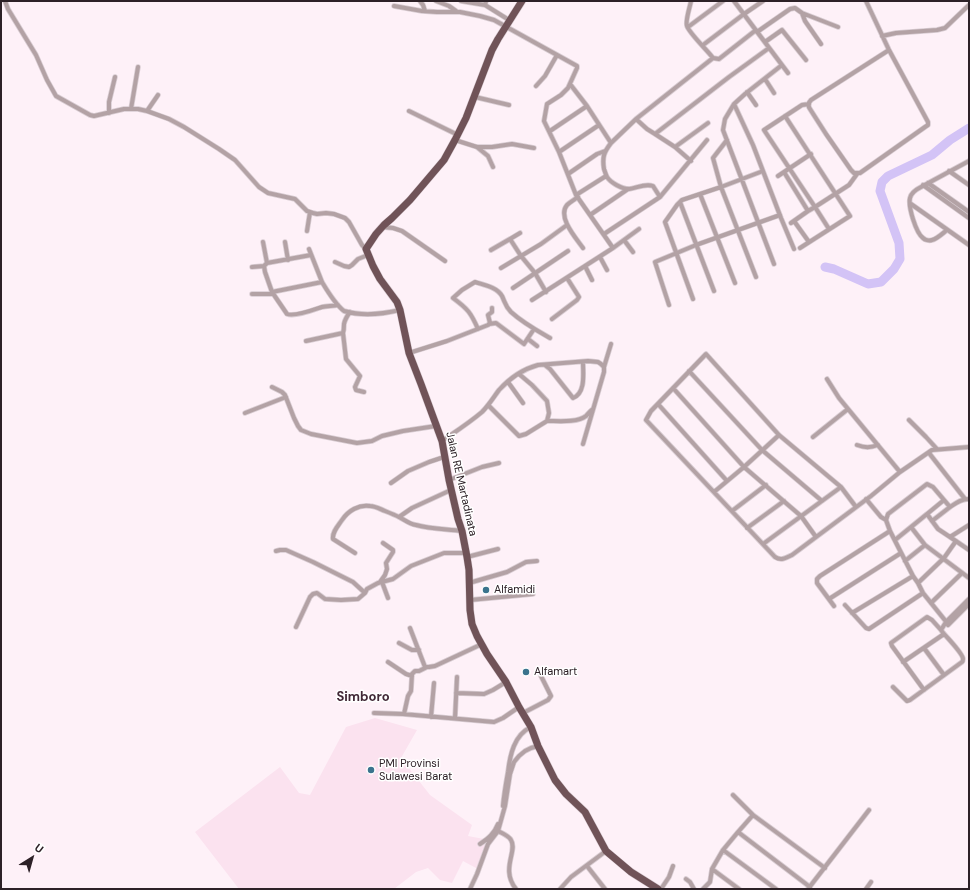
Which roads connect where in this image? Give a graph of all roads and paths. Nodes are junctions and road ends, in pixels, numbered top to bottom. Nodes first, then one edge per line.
1 (5, 1) edge
2 (420, 1) edge
3 (436, 1) edge
4 (461, 1) edge
5 (522, 1) edge
6 (691, 1) edge
7 (722, 1) edge
8 (734, 1) edge
9 (763, 1) edge
10 (866, 1) edge
11 (485, 3) edge
12 (969, 5) edge
13 (394, 6) dead end
14 (425, 11) junction
15 (456, 11) junction
16 (802, 13) junction
17 (744, 14) junction
18 (508, 23) junction
19 (688, 27) junction
20 (838, 27) dead end
21 (757, 31) junction
22 (882, 36) junction
23 (765, 42) junction
24 (821, 44) dead end
25 (703, 45) junction
26 (770, 48) junction
27 (889, 50) junction
28 (557, 55) junction
29 (714, 58) junction
30 (806, 60) dead end
31 (782, 65) junction
32 (138, 67) dead end
33 (788, 73) dead end
34 (115, 77) dead end
35 (765, 79) junction
36 (570, 84) junction
37 (536, 86) dead end
38 (747, 92) junction
39 (774, 93) dead end
40 (158, 95) dead end
41 (475, 97) junction
42 (734, 104) junction
43 (809, 104) junction
44 (509, 105) dead end
45 (756, 105) dead end
46 (587, 106) junction
47 (131, 109) junction
48 (147, 111) junction
49 (409, 111) dead end
50 (109, 113) junction
51 (785, 116) junction
52 (636, 119) junction
53 (708, 123) dead end
54 (599, 125) junction
55 (550, 131) junction
56 (655, 134) junction
57 (457, 137) junction
58 (707, 140) dead end
59 (727, 140) junction
60 (611, 143) junction
61 (477, 147) junction
62 (534, 148) dead end
63 (674, 148) junction
64 (605, 151) junction
65 (559, 152) junction
66 (811, 154) junction
67 (691, 160) junction
68 (969, 161) edge
69 (493, 167) dead end
70 (790, 168) junction
71 (763, 171) junction
72 (949, 171) junction
73 (784, 172) junction
74 (568, 174) junction
75 (857, 174) junction
76 (606, 176) junction
77 (778, 176) dead end
78 (743, 179) junction
79 (928, 182) junction
80 (923, 185) junction
81 (969, 185) edge
82 (721, 187) junction
83 (628, 189) junction
84 (700, 194) junction
85 (836, 194) junction
86 (577, 196) junction
87 (660, 197) junction
88 (680, 202) junction
89 (911, 204) junction
90 (815, 207) junction
91 (808, 211) junction
92 (310, 212) junction
93 (969, 212) edge
94 (590, 215) junction
95 (780, 215) junction
96 (969, 218) edge
97 (759, 222) junction
98 (567, 225) junction
99 (383, 226) junction
100 (639, 229) dead end
101 (829, 229) junction
102 (737, 230) junction
103 (947, 230) junction
104 (307, 231) dead end
105 (520, 233) dead end
106 (604, 234) junction
107 (717, 238) junction
108 (510, 239) junction
109 (624, 240) junction
110 (264, 242) dead end
111 (285, 242) dead end
112 (809, 242) junction
113 (696, 245) junction
114 (969, 245) edge
115 (583, 248) dead end
116 (613, 248) junction
117 (800, 248) dead end
118 (309, 249) dead end
119 (794, 249) dead end
120 (491, 250) dead end
121 (568, 251) dead end
122 (367, 252) junction
123 (633, 252) dead end
124 (676, 253) junction
125 (311, 255) junction
126 (521, 256) junction
127 (600, 257) junction
128 (288, 260) junction
129 (445, 261) dead end
130 (335, 262) dead end
131 (774, 264) dead end
132 (266, 265) junction
133 (585, 266) junction
134 (252, 267) dead end
135 (502, 268) dead end
136 (608, 270) dead end
137 (534, 273) junction
138 (756, 277) dead end
139 (567, 278) junction
140 (592, 280) dead end
141 (322, 282) junction
142 (735, 284) dead end
143 (513, 288) dead end
144 (714, 291) dead end
145 (546, 292) junction
146 (273, 293) junction
147 (252, 294) dead end
148 (532, 300) dead end
149 (693, 300) dead end
150 (338, 305) junction
151 (669, 305) dead end
152 (492, 308) dead end
153 (400, 310) junction
154 (350, 312) junction
155 (552, 319) dead end
156 (489, 324) junction
157 (478, 329) junction
158 (534, 329) junction
159 (343, 333) junction
160 (550, 338) dead end
161 (528, 339) junction
162 (306, 341) dead end
163 (610, 344) dead end
164 (537, 346) dead end
165 (409, 353) junction
166 (583, 362) junction
167 (545, 365) junction
168 (604, 367) junction
169 (689, 371) junction
170 (519, 374) junction
171 (827, 379) dead end
172 (508, 382) junction
173 (272, 387) dead end
174 (673, 388) junction
175 (364, 392) dead end
176 (286, 397) junction
177 (523, 402) dead end
178 (658, 404) junction
179 (488, 405) junction
180 (593, 408) junction
181 (848, 409) junction
182 (245, 413) dead end
183 (909, 420) dead end
184 (547, 421) junction
185 (436, 426) junction
186 (779, 436) junction
187 (813, 437) dead end
188 (442, 441) junction
189 (583, 444) dead end
190 (857, 445) dead end
191 (878, 445) junction
192 (969, 447) edge
193 (937, 449) junction
194 (762, 450) junction
195 (929, 453) junction
196 (444, 457) junction
197 (499, 463) dead end
198 (744, 467) junction
199 (900, 472) junction
200 (449, 480) junction
201 (727, 481) junction
202 (391, 484) dead end
203 (766, 485) junction
204 (841, 488) junction
205 (451, 490) junction
206 (714, 492) junction
207 (866, 499) junction
208 (967, 499) edge
209 (944, 500) junction
210 (784, 501) junction
211 (822, 501) junction
212 (856, 507) junction
213 (950, 507) junction
214 (732, 511) junction
215 (927, 514) junction
216 (802, 516) junction
217 (398, 517) junction
218 (886, 520) junction
219 (932, 521) junction
220 (969, 525) edge
221 (911, 527) junction
222 (748, 528) junction
223 (462, 531) junction
224 (890, 531) junction
225 (816, 537) junction
226 (950, 537) junction
227 (895, 540) junction
228 (956, 541) junction
229 (383, 543) dead end
230 (763, 544) junction
231 (925, 545) junction
232 (498, 549) dead end
233 (969, 550) edge
234 (276, 551) dead end
235 (355, 553) dead end
236 (901, 553) junction
237 (466, 554) junction
238 (944, 558) junction
239 (537, 561) dead end
240 (905, 561) junction
241 (962, 573) junction
242 (913, 576) junction
243 (969, 578) edge
244 (381, 582) junction
245 (469, 583) junction
246 (918, 583) junction
247 (365, 593) junction
248 (923, 593) junction
249 (533, 594) dead end
250 (388, 598) dead end
251 (829, 599) junction
252 (969, 599) edge
253 (470, 600) junction
254 (931, 604) junction
255 (969, 604) edge
256 (845, 605) dead end
257 (834, 606) dead end
258 (852, 613) junction
259 (945, 626) junction
260 (296, 627) dead end
261 (410, 628) dead end
262 (944, 634) junction
263 (399, 643) dead end
264 (482, 644) junction
265 (924, 648) junction
266 (418, 650) junction
267 (388, 662) dead end
268 (903, 662) junction
269 (427, 667) junction
270 (944, 675) junction
271 (412, 676) junction
272 (541, 676) dead end
273 (457, 677) dead end
274 (506, 682) junction
275 (434, 683) dead end
276 (893, 687) dead end
277 (924, 690) junction
278 (456, 693) junction
279 (521, 710) junction
280 (374, 713) dead end
281 (404, 714) junction
282 (431, 717) junction
283 (455, 718) junction
284 (531, 727) junction
285 (538, 746) junction
286 (511, 765) junction
287 (733, 795) dead end
288 (504, 806) junction
289 (869, 810) dead end
290 (754, 815) junction
291 (498, 831) junction
292 (738, 832) junction
293 (487, 842) junction
294 (723, 850) junction
295 (606, 851) junction
296 (587, 866) junction
297 (673, 866) dead end
298 (825, 868) junction
299 (712, 869) junction
300 (686, 879) dead end
301 (871, 882) dead end
302 (809, 888) edge
303 (470, 889) edge
304 (516, 889) edge
305 (560, 889) edge
306 (605, 889) edge
307 (658, 889) edge
308 (661, 889) edge
309 (694, 889) edge
310 (703, 889) edge
311 (739, 889) edge
312 (776, 889) edge
313 (866, 889) edge

1 - 50 street
2 - 14 street
3 - 15 street
4 - 11 street
5 - 18 highway
6 - 19 street
7 - 19 street
8 - 17 street
9 - 17 street
10 - 22 street
11 - 18 street
12 - 22 street
13 - 14 street
14 - 15 street
15 - 18 street
16 - 20 street
16 - 21 street
16 - 24 street
17 - 21 street
17 - 25 street
18 - 28 street
18 - 41 highway
19 - 25 street
21 - 23 street
21 - 29 street
22 - 27 street
23 - 26 street
23 - 30 street
25 - 29 street
26 - 31 street
26 - 56 street
27 - 43 street
27 - 75 street
28 - 36 street
28 - 37 street
29 - 52 street
31 - 33 street
31 - 35 street
32 - 47 street
34 - 50 street
35 - 38 street
35 - 39 street
36 - 46 street
36 - 55 street
38 - 42 street
38 - 45 street
40 - 48 street
41 - 44 street
41 - 57 highway
42 - 59 street
42 - 71 street
43 - 51 street
43 - 75 street
46 - 54 street
46 - 55 street
47 - 48 street
47 - 50 street
48 - 92 street
49 - 57 street
51 - 66 street
51 - 70 street
52 - 56 street
52 - 60 street
53 - 63 street
54 - 60 street
54 - 65 street
55 - 65 street
56 - 63 street
57 - 61 street
57 - 99 highway
58 - 67 street
59 - 78 street
59 - 82 street
60 - 64 street
61 - 62 street
61 - 69 street
63 - 67 street
64 - 74 street
64 - 76 street
65 - 74 street
66 - 70 street
66 - 85 street
67 - 87 street
68 - 72 street
70 - 73 street
70 - 90 street
71 - 78 street
71 - 95 street
72 - 79 street
72 - 81 street
73 - 77 street
73 - 91 street
74 - 86 street
75 - 85 street
76 - 83 street
76 - 86 street
78 - 82 street
78 - 97 street
79 - 80 street
79 - 93 street
80 - 89 street
80 - 96 street
82 - 84 street
82 - 102 street
83 - 87 street
83 - 94 street
84 - 88 street
84 - 107 street
85 - 90 street
85 - 101 street
86 - 94 street
86 - 98 street
87 - 106 street
88 - 113 street
88 - 124 street
89 - 103 street
89 - 103 street
90 - 91 street
90 - 101 street
91 - 112 street
92 - 104 street
92 - 122 street
94 - 106 street
95 - 97 street
95 - 119 street
97 - 102 street
97 - 131 street
98 - 115 street
98 - 126 street
99 - 122 highway
99 - 129 street
100 - 109 street
101 - 112 street
102 - 107 street
102 - 138 street
103 - 114 street
105 - 108 street
106 - 116 street
107 - 113 street
107 - 142 street
108 - 120 street
108 - 126 street
109 - 116 street
109 - 123 street
110 - 132 street
111 - 128 street
112 - 117 street
113 - 124 street
113 - 144 street
116 - 127 street
118 - 125 street
121 - 137 street
122 - 130 street
122 - 153 highway, Jalan RE Martadinata
124 - 149 street
124 - 151 street
125 - 128 street
125 - 141 street
126 - 135 street
126 - 137 street
127 - 133 street
127 - 136 street
128 - 132 street
132 - 134 street
132 - 146 street
133 - 139 street
133 - 140 street
137 - 143 street
137 - 145 street
139 - 145 street
139 - 155 street
141 - 146 street
141 - 150 street
145 - 148 street
146 - 147 street
146 - 150 street
150 - 154 street
152 - 156 street
153 - 154 street
153 - 165 highway, Jalan RE Martadinata
154 - 159 street
156 - 157 street
156 - 161 street
157 - 158 street
157 - 165 street
158 - 160 street
158 - 161 street
159 - 162 street
159 - 175 street
161 - 164 street
163 - 168 street
165 - 185 highway, Jalan RE Martadinata
166 - 167 street
166 - 167 street
166 - 168 street
167 - 170 street
168 - 180 street
169 - 174 street
169 - 186 street
169 - 194 street
170 - 172 street
170 - 184 street
171 - 181 street
172 - 177 street
172 - 179 street
173 - 176 street
174 - 178 street
174 - 198 street
176 - 182 street
176 - 185 street
178 - 201 street
178 - 206 street
179 - 184 street
179 - 188 street
180 - 184 street
180 - 189 street
181 - 187 street
181 - 191 street
183 - 193 street
185 - 188 highway, Jalan RE Martadinata
186 - 194 street
186 - 204 street
188 - 196 highway, Jalan RE Martadinata
190 - 191 street
191 - 199 street
192 - 193 street
193 - 195 street
194 - 198 street
194 - 211 street
195 - 199 street
195 - 208 street
196 - 200 highway, Jalan RE Martadinata
196 - 202 street
197 - 200 street
198 - 201 street
198 - 203 street
199 - 207 street
200 - 205 highway, Jalan RE Martadinata
201 - 206 street
203 - 210 street
203 - 214 street
204 - 211 street
204 - 212 street
205 - 217 street
205 - 223 highway, Jalan RE Martadinata
206 - 214 street
207 - 212 street
207 - 218 street
208 - 213 street
209 - 213 street
209 - 215 street
209 - 218 street
210 - 216 street
210 - 222 street
211 - 216 street
212 - 225 street
213 - 219 street
214 - 222 street
215 - 219 street
215 - 221 street
216 - 225 street
216 - 230 street
217 - 223 street
217 - 235 street
218 - 224 street
219 - 226 street
220 - 226 street
221 - 227 street
221 - 231 street
222 - 230 street
223 - 237 highway, Jalan RE Martadinata
224 - 227 street
224 - 251 street
225 - 230 street
226 - 228 street
227 - 236 street
228 - 233 street
228 - 238 street
229 - 244 street
231 - 238 street
231 - 240 street
232 - 237 street
234 - 247 street
236 - 240 street
236 - 251 street
237 - 244 street
237 - 245 highway, Jalan RE Martadinata
238 - 241 street
238 - 246 street
239 - 245 street
240 - 242 street
241 - 243 street
241 - 254 street
242 - 246 street
242 - 258 street
244 - 247 street
244 - 250 street
245 - 253 highway, Jalan RE Martadinata
246 - 248 street
247 - 260 street
248 - 254 street
248 - 258 street
249 - 253 street
251 - 257 street
252 - 259 street
253 - 264 highway, Jalan RE Martadinata
254 - 259 street
255 - 259 street
256 - 258 street
259 - 262 street
259 - 268 street
261 - 266 street
262 - 265 street
262 - 270 street
263 - 266 street
264 - 269 street
264 - 274 highway, Jalan RE Martadinata
265 - 268 street
265 - 270 street
266 - 269 street
267 - 271 street
268 - 277 street
269 - 271 street
270 - 277 street
271 - 281 street
272 - 279 street
273 - 278 street
274 - 278 street
274 - 279 highway, Jalan RE Martadinata
275 - 282 street
276 - 277 street
278 - 283 street
279 - 283 street
279 - 284 highway, Jalan RE Martadinata
280 - 281 street
281 - 282 street
282 - 283 street
284 - 285 highway, Jalan RE Martadinata
284 - 286 street
285 - 286 street
285 - 295 highway, Jalan RE Martadinata
286 - 288 street
287 - 290 street
288 - 291 street
288 - 293 street
289 - 298 street
290 - 292 street
290 - 298 street
291 - 293 street
291 - 304 street
292 - 294 street
292 - 302 street
293 - 303 street
294 - 299 street
294 - 312 street
295 - 296 street
295 - 307 highway, Jalan RE Martadinata
296 - 305 street
296 - 306 street
297 - 308 street
298 - 302 street
299 - 310 street
299 - 311 street
300 - 309 street
301 - 313 street

